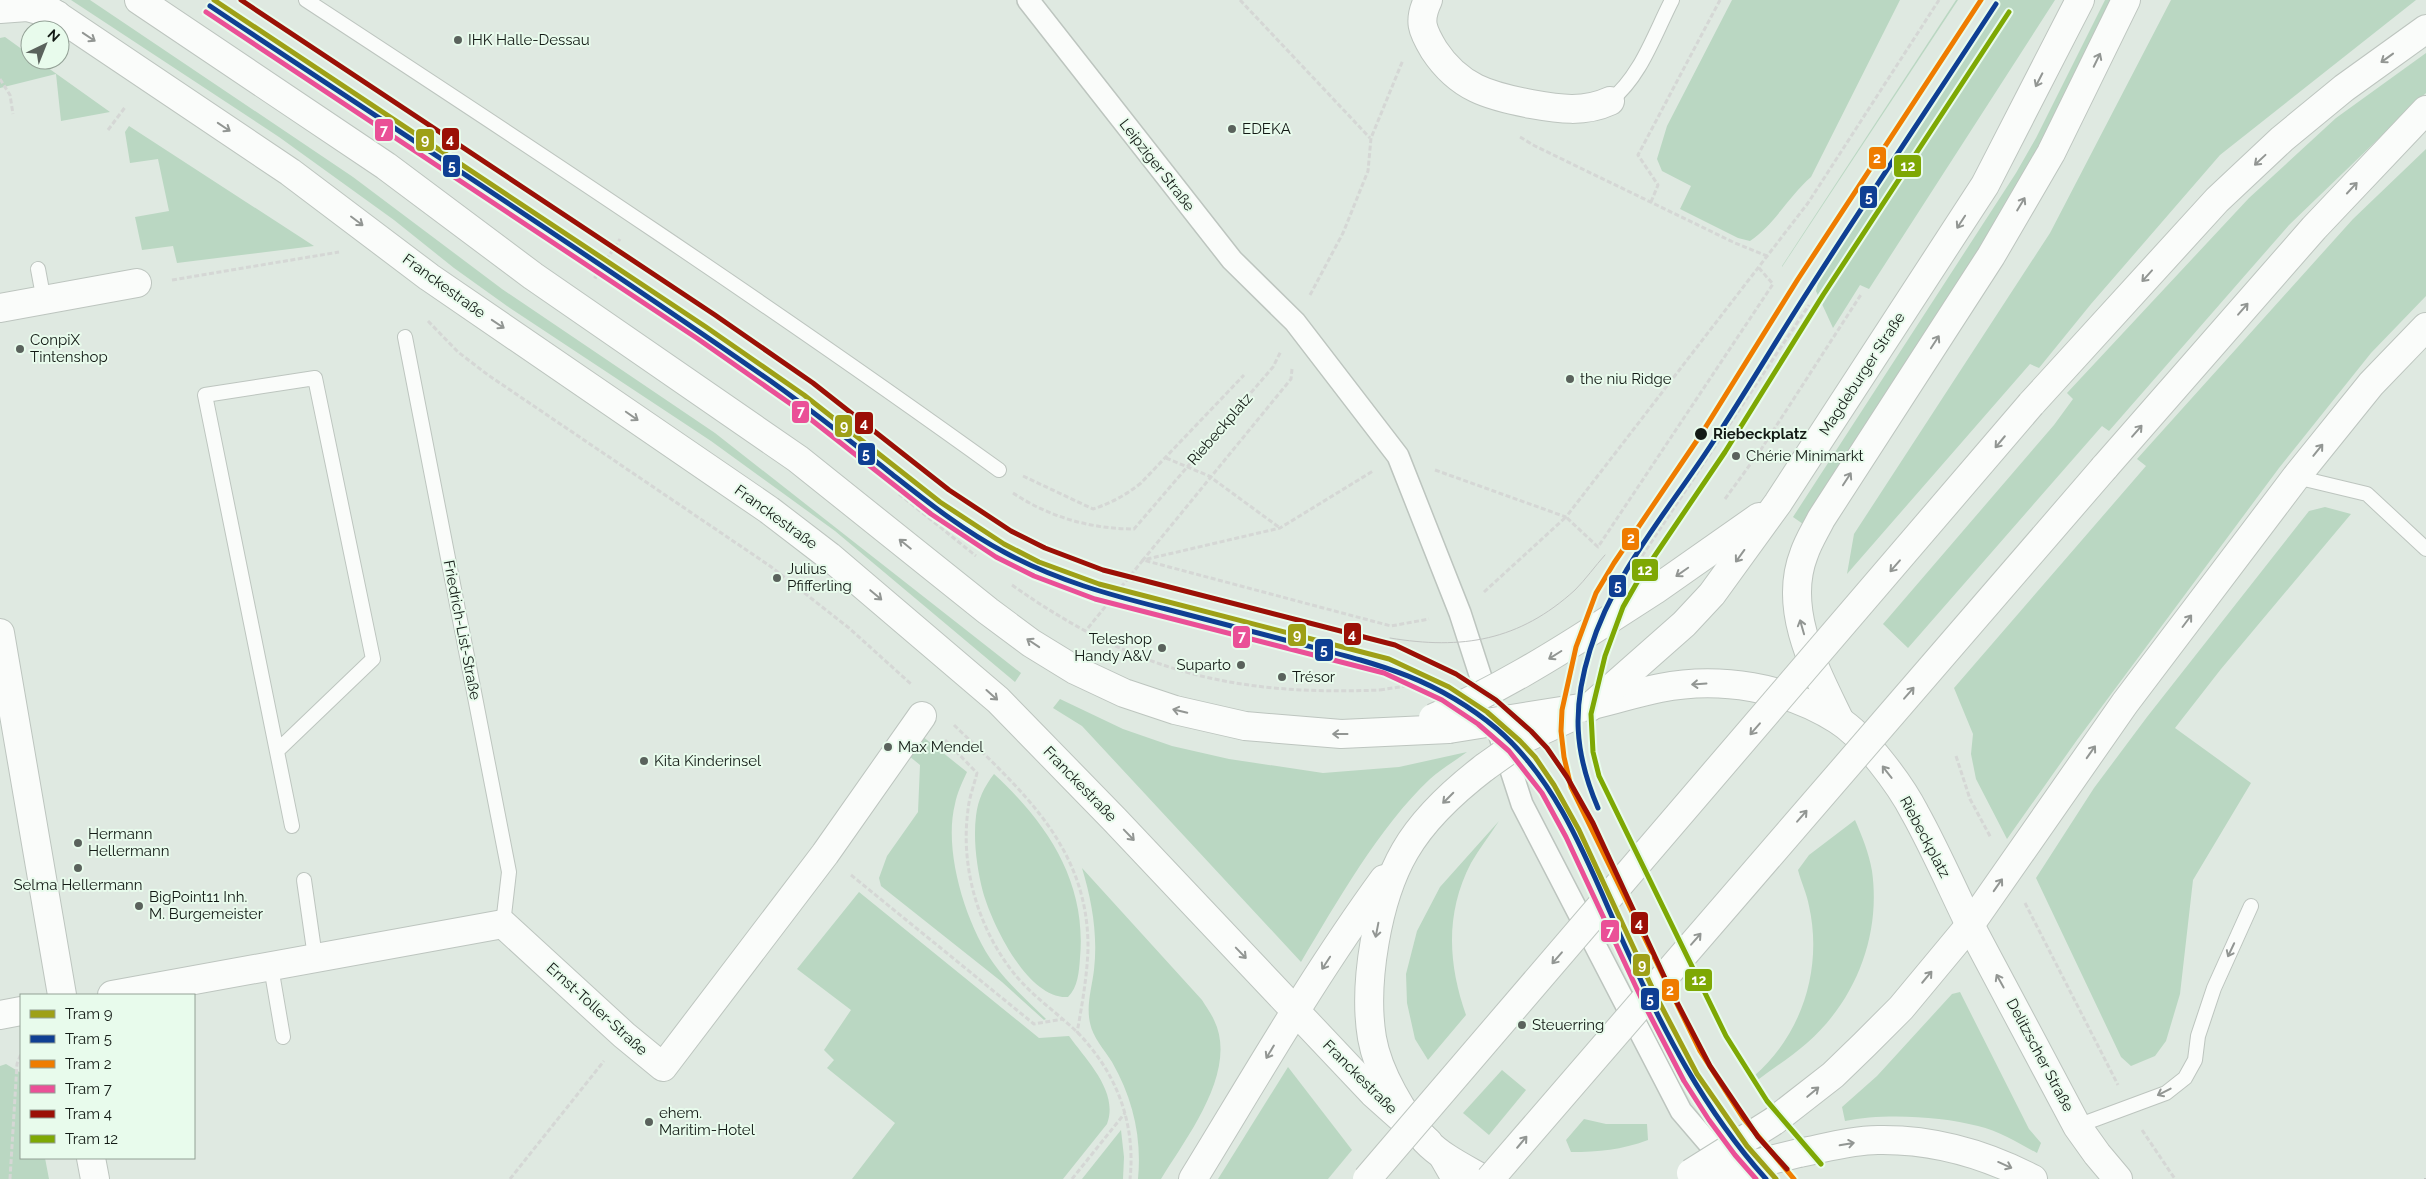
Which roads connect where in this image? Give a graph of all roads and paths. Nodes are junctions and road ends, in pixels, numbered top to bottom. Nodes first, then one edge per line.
1 (34, 0) edge
2 (139, 0) edge
3 (306, 0) edge
4 (1028, 0) edge
5 (1240, 0) edge
6 (1672, 0) edge
7 (1720, 0) edge
8 (1939, 0) edge
9 (2080, 0) edge
10 (2126, 0) edge
11 (1424, 8) edge
12 (0, 9) edge
13 (57, 15) junction
14 (2426, 29) edge
15 (0, 79) edge
16 (1610, 101) joint
17 (126, 106) dead end
18 (2426, 110) edge
19 (13, 114) dead end
20 (108, 130) dead end
21 (1512, 132) dead end
22 (1370, 138) junction
23 (1651, 202) junction
24 (635, 216) junction
25 (339, 252) dead end
26 (1767, 256) junction
27 (38, 268) dead end
28 (1759, 268) junction
29 (172, 280) dead end
30 (603, 282) dead end
31 (137, 283) dead end
32 (1862, 293) dead end
33 (44, 301) junction
34 (1809, 305) dead end
35 (0, 308) edge
36 (424, 317) dead end
37 (1295, 322) junction
38 (2426, 327) edge
39 (405, 336) dead end
40 (1244, 375) dead end
41 (1398, 456) junction
42 (1166, 458) junction
43 (1187, 467) junction
44 (999, 470) junction
45 (1209, 476) junction
46 (2296, 478) junction
47 (894, 490) dead end
48 (1778, 502) junction
49 (1719, 506) dead end
50 (1566, 517) junction
51 (1280, 528) junction
52 (2426, 549) edge
53 (977, 557) dead end
54 (1143, 560) junction
55 (1639, 561) dead end
56 (1008, 581) dead end
57 (1111, 601) junction
58 (1460, 614) junction
59 (1088, 628) dead end
60 (0, 633) edge
61 (1386, 670) dead end
62 (1380, 690) dead end
63 (920, 703) junction
64 (1583, 709) junction
65 (1840, 721) junction
66 (952, 723) dead end
67 (1441, 723) junction
68 (277, 751) junction
69 (1956, 756) dead end
70 (292, 826) dead end
71 (1404, 851) junction
72 (825, 854) junction
73 (2009, 870) junction
74 (304, 880) dead end
75 (2251, 906) dead end
76 (504, 924) junction
77 (1970, 925) junction
78 (315, 957) junction
79 (271, 967) junction
80 (62, 994) edge
81 (118, 994) edge
82 (1296, 1010) junction
83 (20, 1011) edge
84 (0, 1015) edge
85 (1063, 1019) junction
86 (1077, 1033) junction
87 (624, 1036) junction
88 (283, 1037) dead end
89 (20, 1056) edge
90 (2128, 1106) junction
91 (1126, 1112) junction
92 (2077, 1126) junction
93 (1428, 1142) junction
94 (91, 1159) edge
95 (1691, 1178) edge
96 (10, 1179) edge
97 (95, 1179) edge
98 (510, 1179) edge
99 (1072, 1179) edge
100 (1130, 1179) edge
101 (1194, 1179) edge
102 (1367, 1179) edge
103 (1448, 1179) edge
104 (1483, 1179) edge
105 (1490, 1179) edge
106 (1739, 1179) edge
107 (2033, 1179) edge
108 (2118, 1179) edge
109 (2175, 1179) edge

1 - 13 main road, Franckestraße
67 -> 2 main road
3 - 24 lane
4 - 37 street, Leipziger Straße
5 - 22 path
6 - 16 lane
7 - 23 path
8 - 26 path
9 -> 48 main road, Magdeburger Straße
65 -> 10 main road
11 - 16 main road
11 - 22 path, Riebeckplatz
12 - 13 main road
13 -> 82 main road, Franckestraße
14 -> 102 main road, bridge
15 - 19 path
17 - 20 path
105 -> 18 main road, bridge
21 - 23 path
22 - 37 path, Riebeckplatz
23 - 26 path
24 - 30 path
24 - 44 lane
25 - 29 path
26 - 28 path
27 - 33 lane
28 - 50 path
28 - 50 path
31 - 33 main road
32 - 49 path
33 - 35 main road
34 - 55 path
36 - 63 path
37 - 41 street
37 - 43 path, Riebeckplatz
37 - 45 path
46 -> 38 main road
39 - 76 lane, Friedrich-List-Straße
40 - 42 path
41 - 50 path
41 - 51 path
41 - 58 street
42 - 43 path
42 - 44 path
43 - 44 path, Riebeckplatz
43 - 45 path
45 - 51 path
45 - 54 path
46 - 52 lane
73 -> 46 main road
47 - 53 path
48 -> 64 main road, Magdeburger Straße
48 -> 67 main road, bridge
50 - 58 path
51 - 54 path
54 - 57 path
54 - 58 path
56 - 62 path
57 - 59 path
57 - 61 path
58 - 106 street
60 - 80 main road
63 - 72 main road, Ernst-Toller-Straße
63 - 85 path
65 -> 64 main road, Riebeckplatz
64 - 67 main road, bridge
64 -> 71 main road, Riebeckplatz, bridge
77 -> 65 main road, Riebeckplatz
66 - 86 path
68 - 68 lane
68 - 70 lane
69 - 73 path
71 -> 82 main road
71 -> 93 main road, Riebeckplatz
72 - 85 path
72 - 87 main road, Ernst-Toller-Straße
77 -> 73 main road
73 - 90 path
74 - 78 lane
75 -> 90 lane
76 - 78 main road
76 - 87 main road, Ernst-Toller-Straße
92 -> 77 main road, Delitzscher Straße
95 -> 77 main road, bridge
78 - 79 main road
79 - 81 main road
79 - 88 lane
82 - 93 main road, Franckestraße
82 -> 101 main road
83 - 84 main road
85 - 86 path
86 - 91 path
87 - 98 path
89 - 96 path
90 - 92 lane
90 - 109 path
91 - 99 path
91 - 100 path
92 - 108 main road, Delitzscher Straße
93 - 103 lane
93 - 104 main road, Riebeckplatz
94 - 97 main road
95 -> 107 main road, bridge

